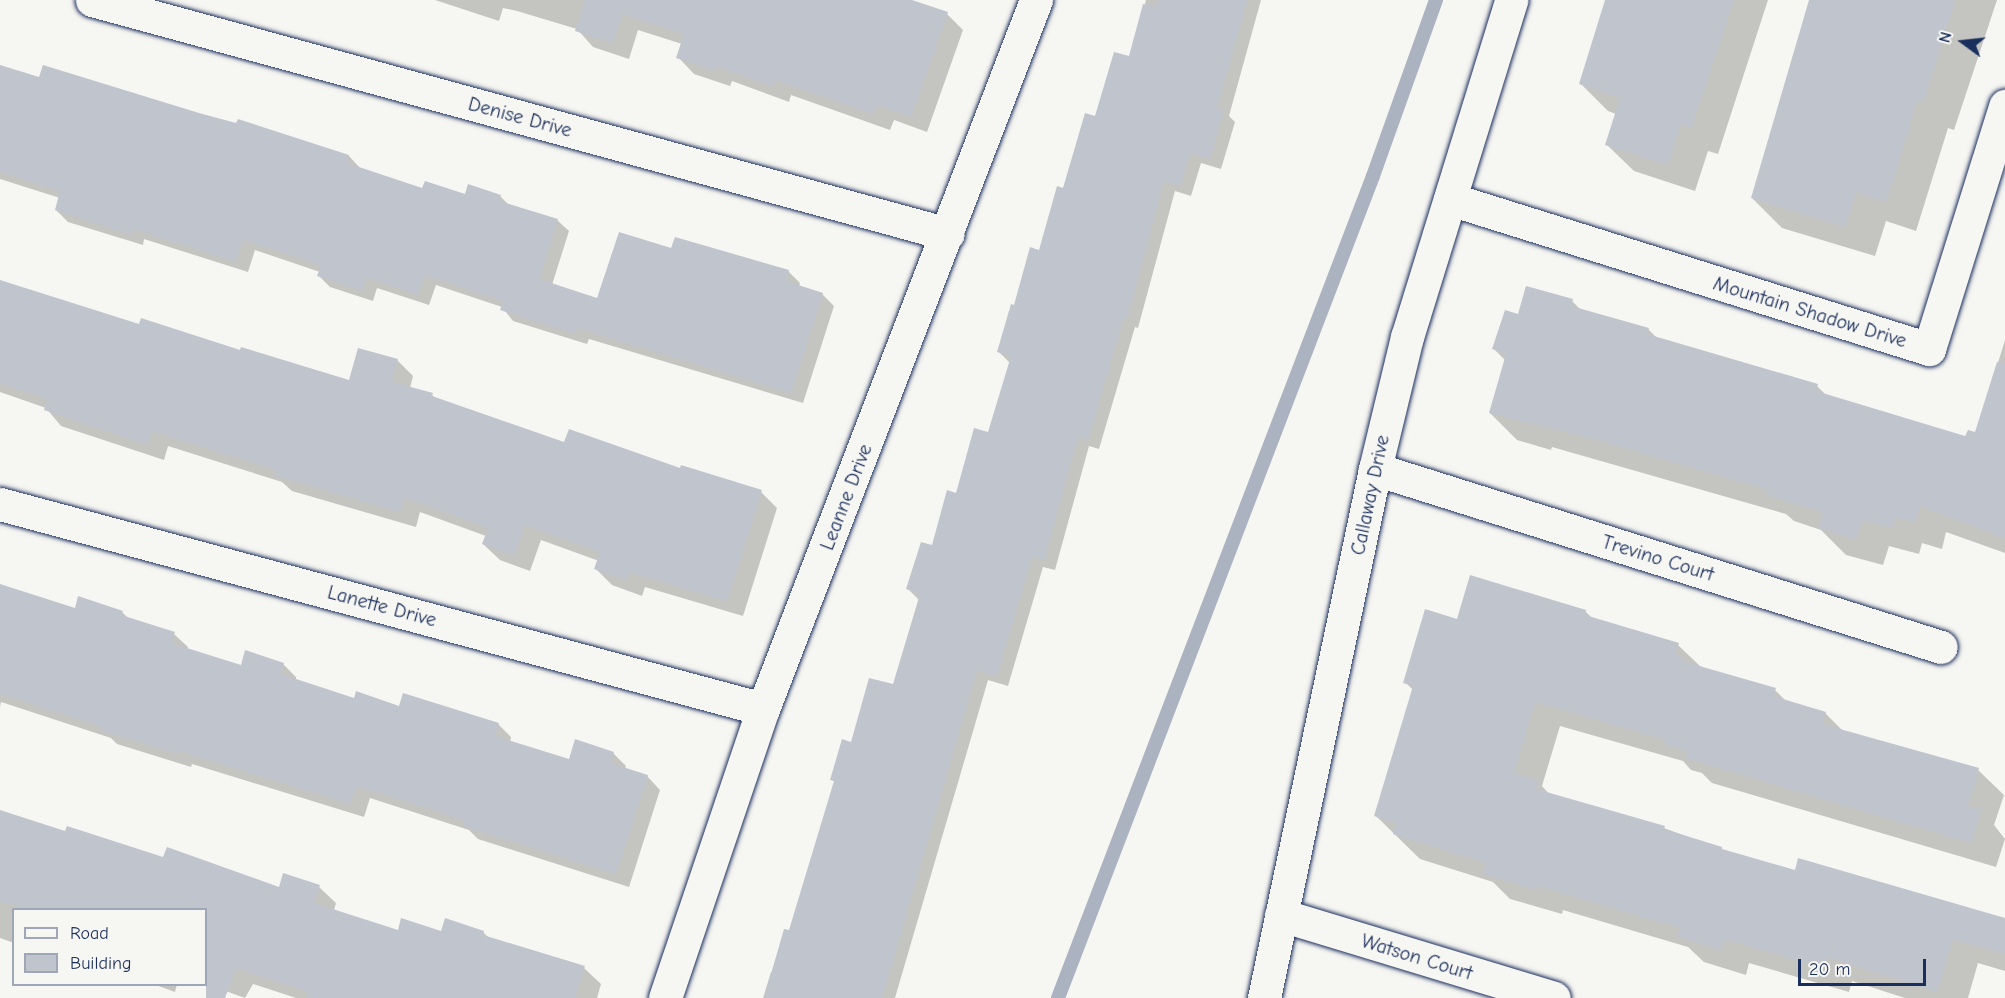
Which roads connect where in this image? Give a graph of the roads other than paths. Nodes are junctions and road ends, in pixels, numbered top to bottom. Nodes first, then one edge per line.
1 (92, 0) edge
2 (1036, 0) edge
3 (1511, 0) edge
4 (2005, 106) edge
5 (1450, 199) junction
6 (948, 234) junction
7 (1375, 470) junction
8 (0, 504) edge
9 (1941, 647) dead end
10 (763, 709) junction
11 (1281, 915) junction
12 (664, 998) edge
13 (1264, 998) edge
14 (1554, 998) edge

1 - 6 street, Denise Drive
2 - 6 street, Leanne Drive
3 - 5 street, Callaway Drive
4 - 5 street, Mountain Shadow Drive
5 - 7 street, Callaway Drive
6 - 10 street, Leanne Drive
7 - 9 street, Trevino Court
7 - 11 street, Callaway Drive
8 - 10 street, Lanette Drive
10 - 12 street, Leanne Drive
11 - 13 street, Callaway Drive
11 - 14 street, Watson Court

